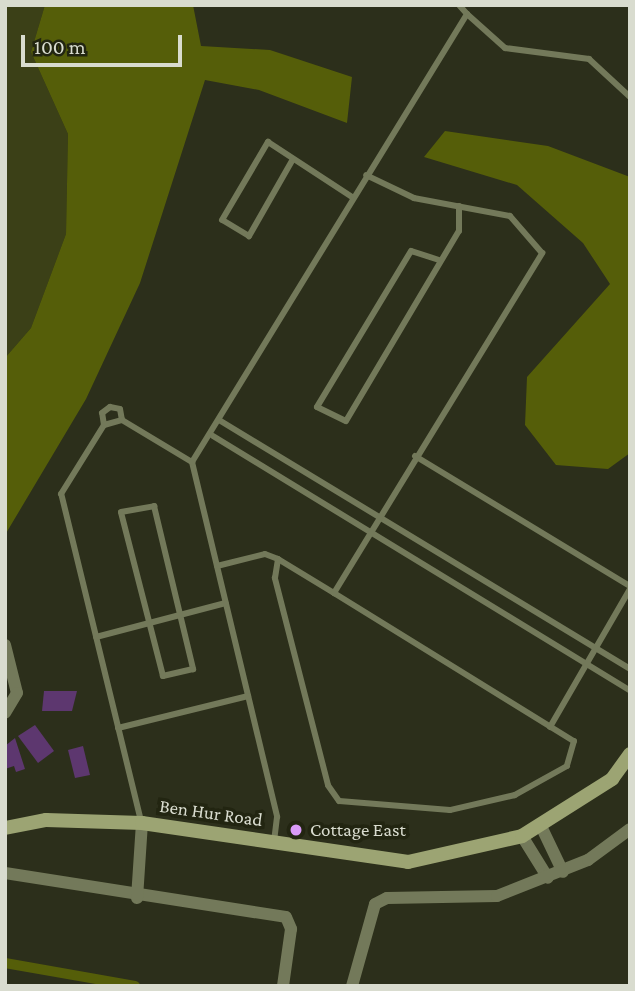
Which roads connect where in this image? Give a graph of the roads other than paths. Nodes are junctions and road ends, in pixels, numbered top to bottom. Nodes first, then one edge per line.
1 (459, 5) edge
2 (467, 13) junction
3 (630, 97) edge
4 (293, 159) junction
5 (366, 175) junction
6 (352, 197) junction
7 (459, 206) junction
8 (439, 260) junction
9 (122, 420) junction
10 (219, 420) junction
11 (104, 425) junction
12 (213, 436) junction
13 (415, 456) junction
14 (192, 462) junction
15 (377, 517) junction
16 (369, 532) junction
17 (278, 559) junction
18 (217, 566) junction
19 (630, 588) edge
20 (334, 593) junction
21 (226, 603) junction
22 (182, 615) junction
23 (149, 623) junction
24 (96, 637) junction
25 (5, 645) edge
26 (595, 651) junction
27 (586, 664) junction
28 (630, 669) edge
29 (630, 691) edge
30 (248, 696) junction
31 (9, 709) edge
32 (551, 726) junction
33 (118, 728) junction
34 (630, 754) edge
35 (142, 823) junction
36 (540, 824) junction
37 (5, 828) edge
38 (630, 829) edge
39 (522, 836) junction
40 (274, 842) junction
41 (553, 851) junction
42 (537, 858) junction
43 (563, 872) junction
44 (5, 873) edge
45 (548, 878) junction
46 (137, 898) junction
47 (283, 986) edge
48 (352, 986) edge

1 - 2 lane
2 - 3 lane
2 - 5 lane
4 - 4 lane
4 - 6 lane
5 - 6 lane
5 - 7 lane
6 - 10 lane
7 - 8 lane
7 - 13 lane
8 - 8 lane
9 - 11 lane
9 - 11 lane
9 - 14 lane
10 - 12 lane
10 - 15 lane
11 - 24 lane
12 - 14 lane
12 - 16 lane
13 - 15 lane
13 - 19 lane
14 - 18 lane
15 - 16 lane
15 - 26 lane
16 - 20 lane
16 - 27 lane
17 - 18 lane
17 - 20 lane
17 - 32 lane
18 - 21 lane
19 - 26 lane
20 - 32 lane
21 - 22 lane
21 - 30 lane
22 - 23 lane
22 - 23 lane
22 - 23 lane
23 - 24 lane
24 - 33 lane
25 - 31 street
26 - 27 lane
26 - 28 lane
27 - 29 lane
27 - 32 lane
30 - 33 lane
30 - 40 lane
33 - 35 lane
34 - 36 street, Ben Hur Road
35 - 37 street, Ben Hur Road
35 - 40 street, Ben Hur Road
35 - 46 street
36 - 39 street, Ben Hur Road
36 - 41 street
38 - 43 street
39 - 40 street, Ben Hur Road
39 - 42 street
41 - 42 lane
41 - 43 street
42 - 45 street
43 - 45 street
44 - 46 street
45 - 48 street
46 - 47 street

